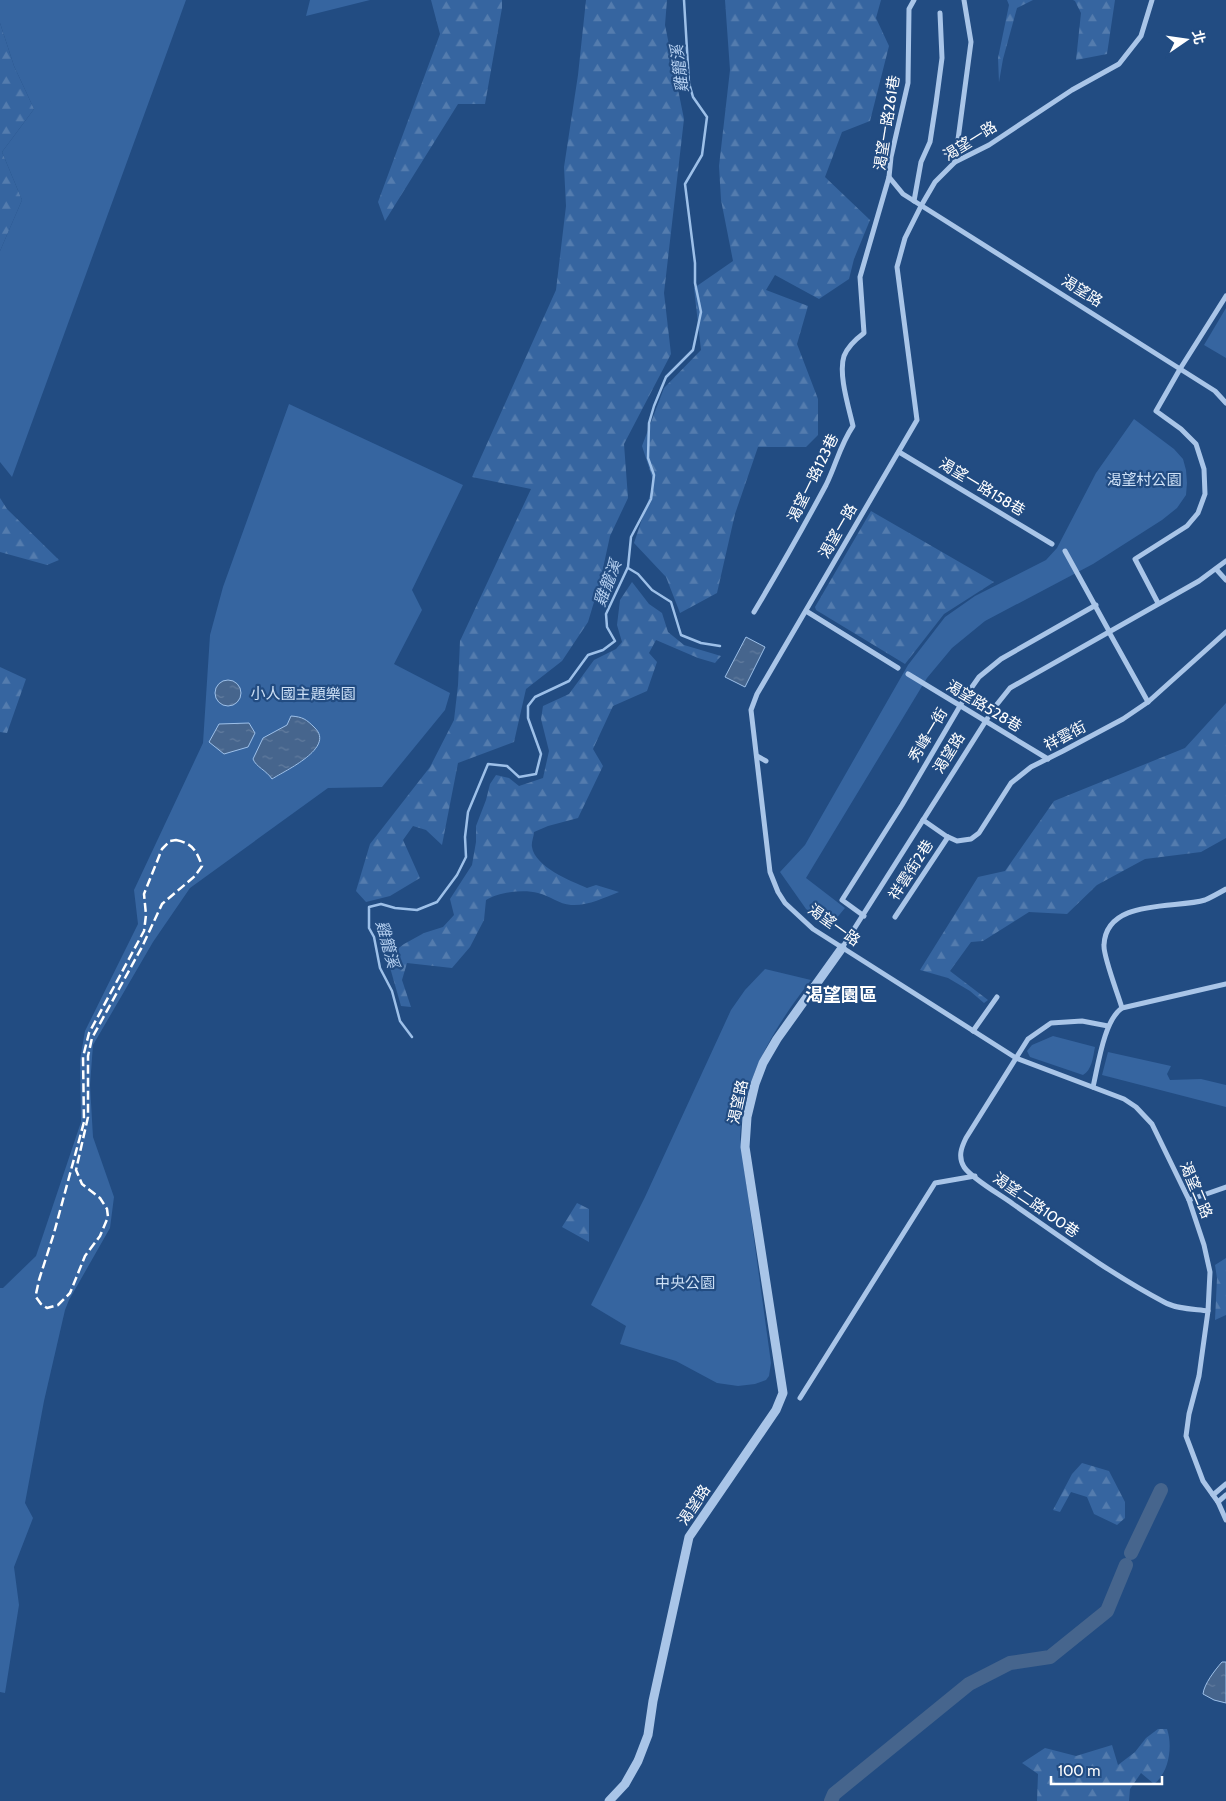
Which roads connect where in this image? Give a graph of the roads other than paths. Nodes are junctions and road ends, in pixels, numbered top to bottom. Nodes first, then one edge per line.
1 (914, 0) edge
2 (964, 0) edge
3 (1152, 0) edge
4 (940, 13) dead end
5 (955, 162) junction
6 (889, 177) junction
7 (914, 201) junction
8 (921, 206) junction
9 (1226, 296) edge
10 (1180, 369) junction
11 (1226, 402) edge
12 (917, 416) junction
13 (924, 417) dead end
14 (899, 452) junction
15 (1049, 534) dead end
16 (1045, 540) junction
17 (1052, 544) dead end
18 (1065, 551) dead end
19 (1226, 561) edge
20 (1216, 569) junction
21 (1226, 580) edge
22 (1158, 603) junction
23 (1096, 605) junction
24 (806, 611) junction
25 (754, 612) dead end
26 (1109, 631) junction
27 (1226, 632) edge
28 (898, 668) dead end
29 (908, 674) dead end
30 (754, 702) junction
31 (1148, 702) junction
32 (760, 706) dead end
33 (960, 706) junction
34 (986, 721) junction
35 (757, 756) junction
36 (1048, 759) junction
37 (766, 761) dead end
38 (923, 820) junction
39 (948, 837) junction
40 (1226, 890) edge
41 (864, 916) junction
42 (895, 917) dead end
43 (842, 948) junction
44 (1226, 984) edge
45 (997, 997) dead end
46 (1122, 1008) junction
47 (1108, 1026) junction
48 (973, 1031) junction
49 (1016, 1058) junction
50 (1093, 1087) junction
51 (975, 1176) junction
52 (1226, 1187) edge
53 (1189, 1200) junction
54 (1208, 1311) junction
55 (800, 1398) dead end
56 (1226, 1484) edge
57 (1213, 1495) junction
58 (1226, 1495) edge
59 (1218, 1502) junction
60 (1226, 1520) edge
61 (609, 1801) edge

1 - 6 street, 渴望一路261巷
2 - 5 street
3 - 5 street, 渴望一路
4 - 7 street
5 - 8 street, 渴望一路
6 - 7 street, 渴望一路261巷
6 - 25 street, 渴望一路123巷
7 - 8 street, 渴望一路261巷
8 - 10 street, 渴望路
8 - 12 street, 渴望一路
9 - 10 street
10 - 11 street, 渴望路
10 - 22 street
12 - 13 street
12 - 14 street, 渴望一路
14 - 16 street, 渴望一路158巷
14 - 24 street, 渴望一路
15 - 16 street
16 - 17 street, 渴望一路158巷
18 - 23 street
19 - 20 street, 渴望路
20 - 21 street
20 - 22 street, 渴望路
22 - 26 street, 渴望路
23 - 26 street
23 - 33 street, 秀峰一街
24 - 28 street
24 - 30 street, 渴望一路
26 - 31 street
26 - 34 street, 渴望路
27 - 31 street, 祥雲街
29 - 33 street, 渴望路528巷
30 - 32 street
30 - 35 street, 渴望一路
31 - 36 street, 祥雲街
33 - 34 street, 渴望路528巷
33 - 41 street, 秀峰一街
34 - 36 street, 渴望路528巷
34 - 38 street, 渴望路
35 - 37 street
35 - 43 street, 渴望一路
36 - 39 street, 祥雲街
38 - 39 street, 祥雲街
38 - 41 street, 渴望路
39 - 42 street, 祥雲街2巷
40 - 46 street
41 - 43 street, 渴望路
43 - 48 street, 渴望一路
43 - 61 street, 渴望路
44 - 46 street
45 - 48 street
46 - 47 street
47 - 49 street, 渴望二路100巷
47 - 50 street
48 - 49 street, 渴望一路
49 - 50 street, 渴望二路
49 - 51 street, 渴望二路100巷
50 - 53 street, 渴望二路
51 - 54 street, 渴望二路100巷
51 - 55 street
52 - 53 street
53 - 54 street, 渴望二路
54 - 57 street, 渴望二路
56 - 57 street
57 - 59 street, 渴望二路
58 - 59 street
59 - 60 street, 渴望二路

